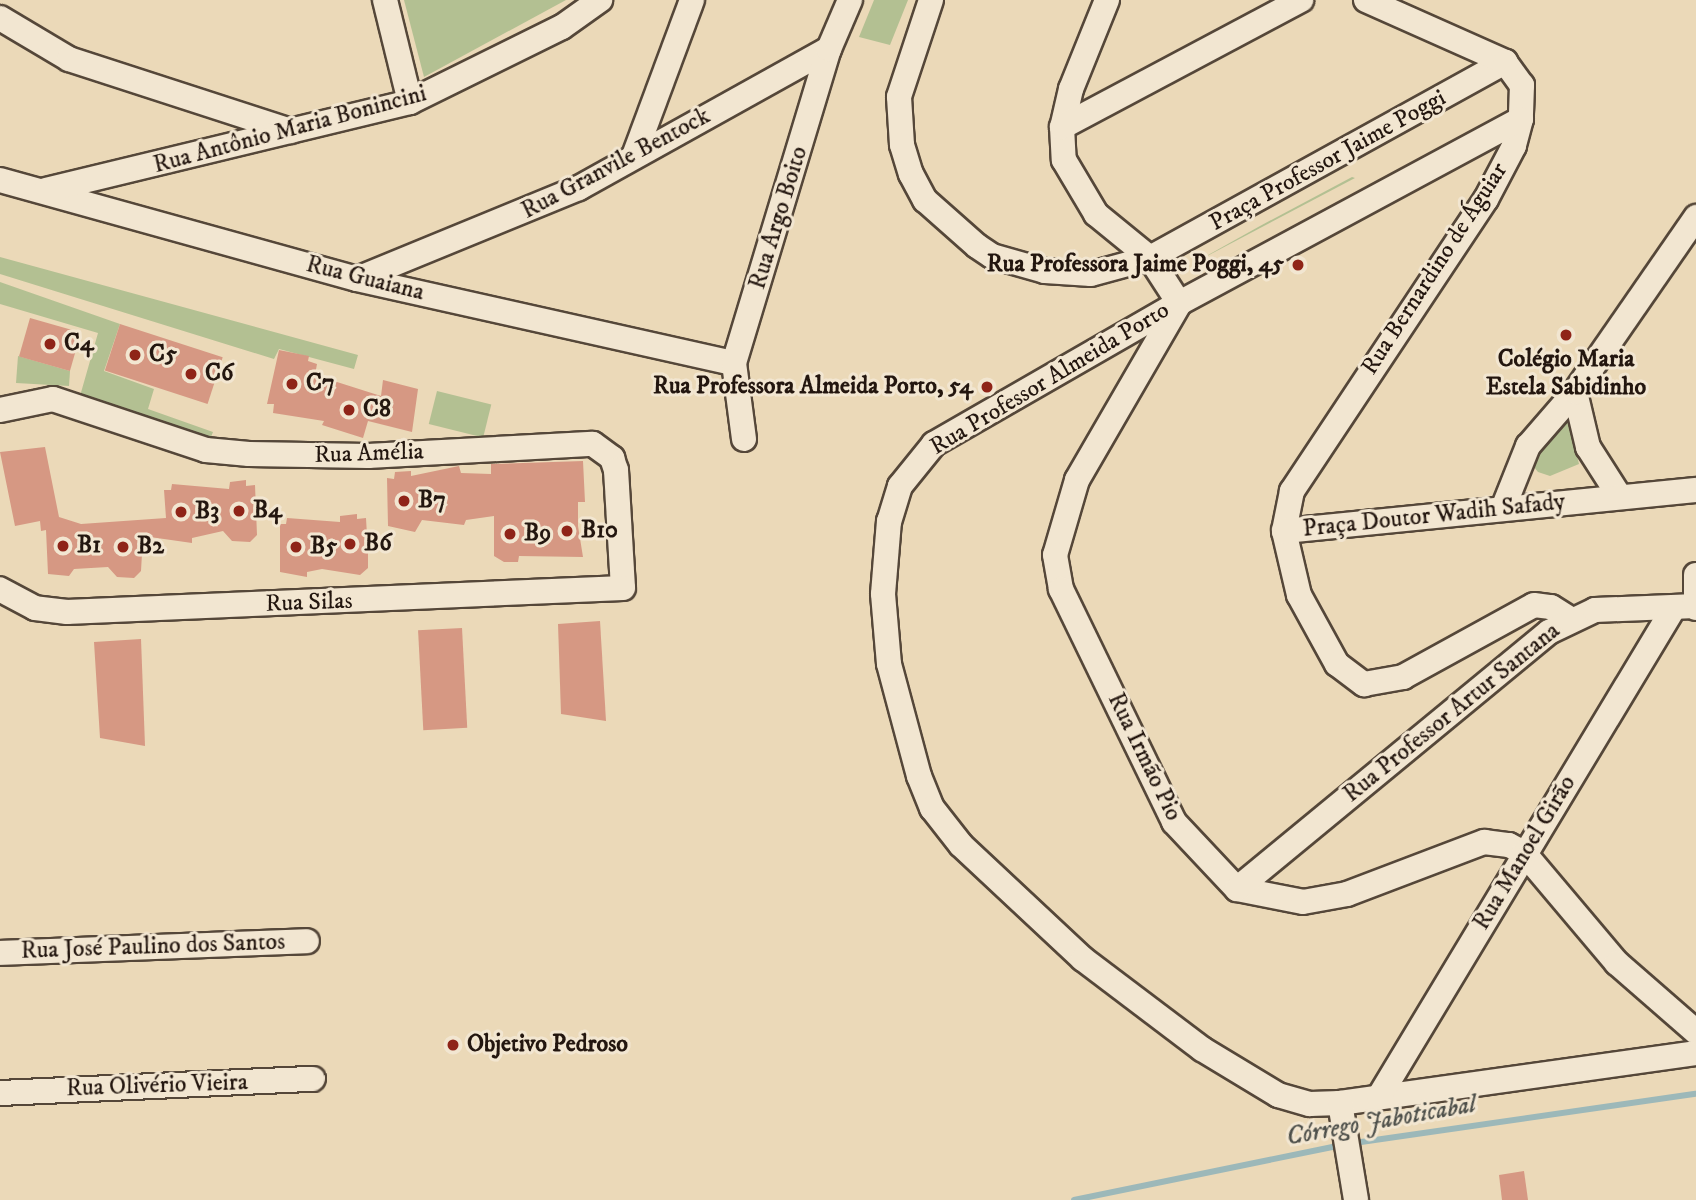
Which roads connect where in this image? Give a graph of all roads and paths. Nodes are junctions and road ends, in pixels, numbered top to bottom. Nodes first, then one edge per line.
1 (385, 0) edge
2 (600, 0) edge
3 (692, 0) edge
4 (850, 0) edge
5 (930, 0) edge
6 (1107, 0) edge
7 (1301, 0) edge
8 (1366, 0) edge
9 (0, 18) edge
10 (829, 49) junction
11 (1505, 62) junction
12 (410, 102) junction
13 (1521, 119) junction
14 (1062, 127) junction
15 (290, 131) junction
16 (634, 156) junction
17 (0, 180) edge
18 (43, 190) junction
19 (1696, 217) edge
20 (1150, 258) junction
21 (356, 279) junction
22 (1179, 303) junction
23 (734, 363) junction
24 (1575, 392) junction
25 (0, 411) edge
26 (744, 439) dead end
27 (1696, 490) edge
28 (1620, 497) junction
29 (1504, 506) junction
30 (1284, 531) junction
31 (1696, 575) edge
32 (623, 588) joint
33 (0, 589) edge
34 (1688, 608) edge
35 (1570, 619) junction
36 (1524, 853) junction
37 (1237, 889) junction
38 (307, 940) dead end
39 (0, 953) edge
40 (1696, 1032) edge
41 (1696, 1053) edge
42 (313, 1079) dead end
43 (0, 1093) edge
44 (1379, 1097) junction
45 (1340, 1103) junction
46 (1356, 1200) edge

1 - 12 street
2 - 12 street, Rua Antônio Maria Bonincini
3 - 16 street
4 - 10 street, Rua Argo Boito
5 - 20 street, Praça Professor Jaime Poggi
6 - 14 street
7 - 14 street
8 - 11 street
9 - 15 street
10 - 16 street, Rua Granvile Bentock
10 - 23 street, Rua Argo Boito
11 - 13 street, Rua Bernardino de Águiar
11 - 20 street, Praça Professor Jaime Poggi
12 - 15 street, Rua Antônio Maria Bonincini
13 - 22 street
13 - 30 street, Rua Bernardino de Águiar
14 - 20 street
15 - 18 street, Rua Antônio Maria Bonincini
16 - 21 street, Rua Granvile Bentock
17 - 18 street, Rua Guaiana
18 - 21 street, Rua Guaiana
19 - 24 street
20 - 22 street
21 - 23 street, Rua Guaiana
22 - 37 street, Rua Irmão Pio
22 - 45 street, Rua Professor Almeida Porto
23 - 26 street, Rua Argo Boito
24 - 28 street
24 - 29 street
25 - 32 street, Rua Amélia
27 - 28 street, Praça Doutor Wadih Safady
28 - 29 street, Praça Doutor Wadih Safady
29 - 30 street, Praça Doutor Wadih Safady
30 - 35 street, Praça Doutor Wadih Safady
31 - 34 street
32 - 33 street, Rua Silas
34 - 35 street, Rua Professor Artur Santana
34 - 36 street, Rua Manoel Girão
35 - 37 street, Rua Professor Artur Santana
36 - 37 street
36 - 40 street
36 - 44 street, Rua Manoel Girão
38 - 39 street, Rua José Paulino dos Santos
41 - 44 street, Rua Professor Almeida Porto
42 - 43 street, Rua Olivério Vieira
44 - 45 street, Rua Professor Almeida Porto
45 - 46 street

